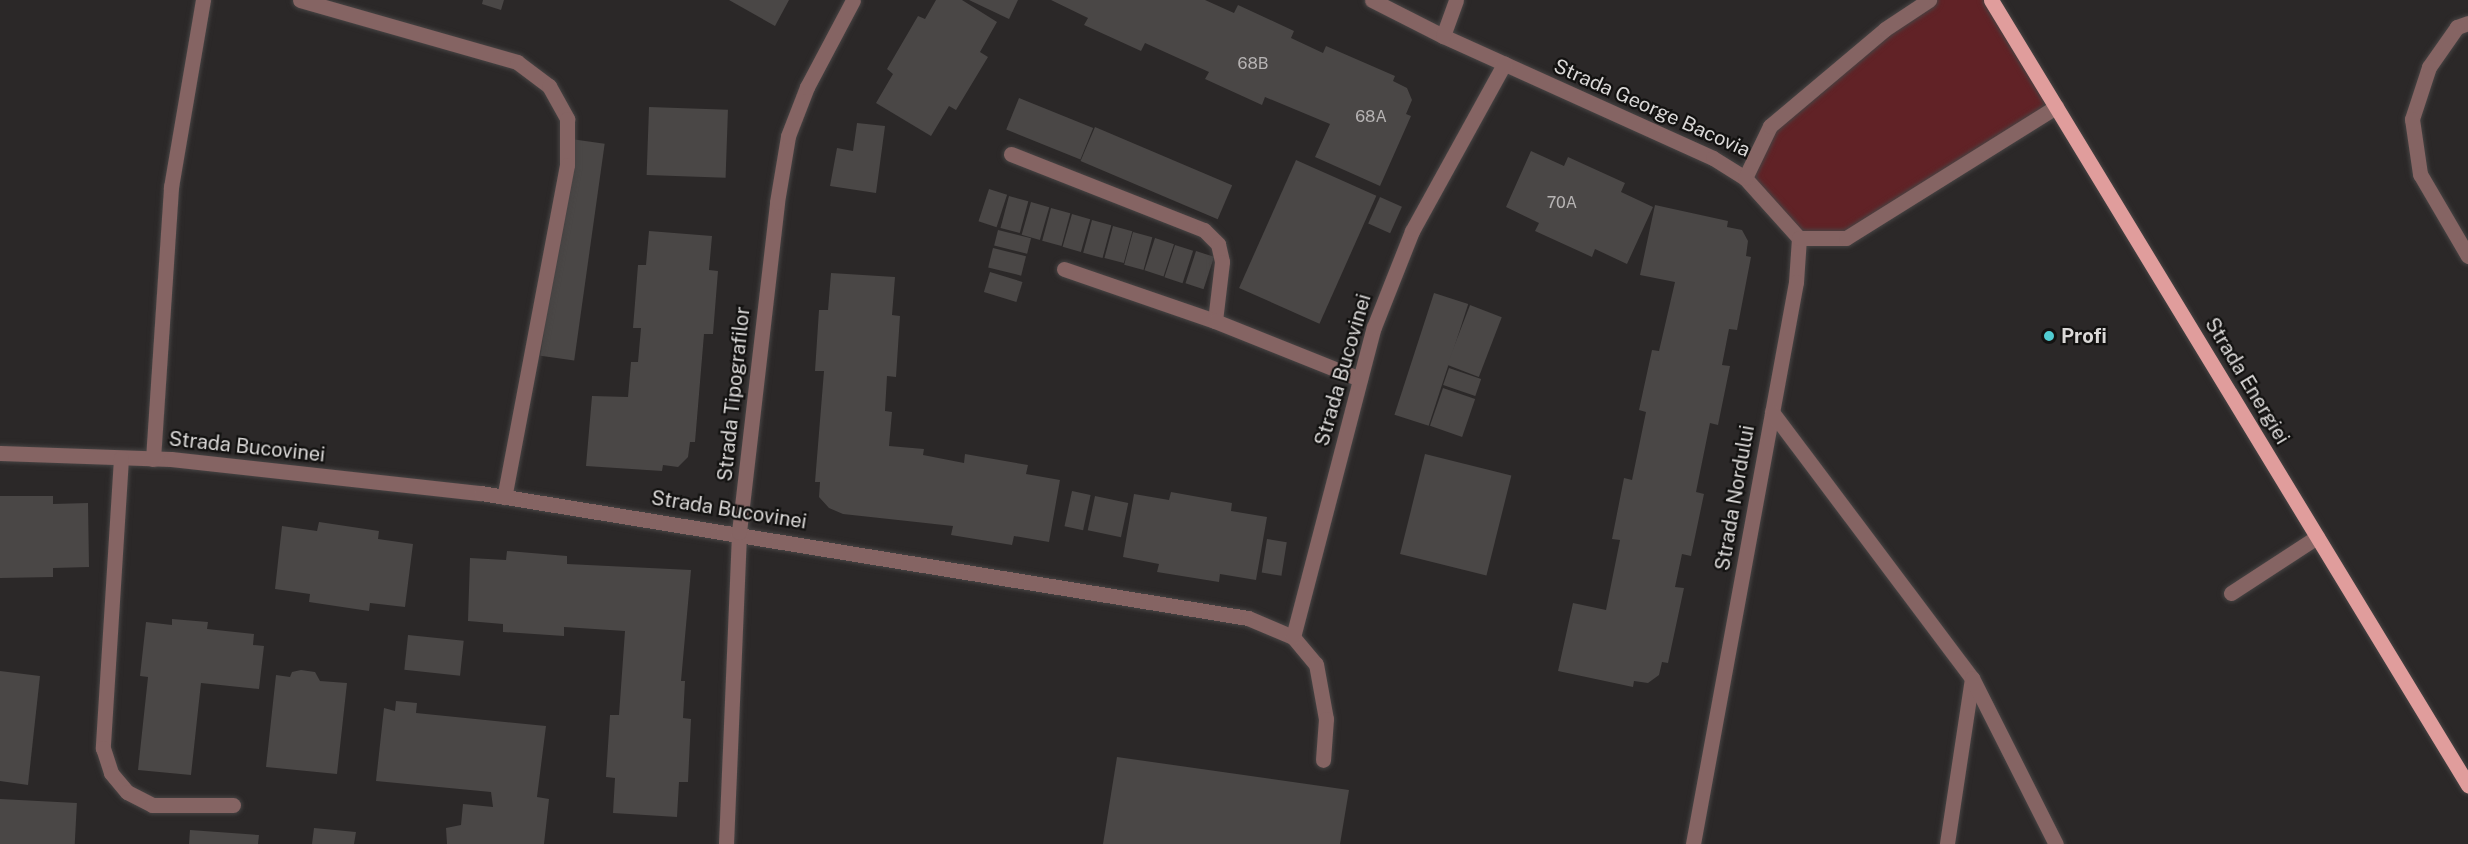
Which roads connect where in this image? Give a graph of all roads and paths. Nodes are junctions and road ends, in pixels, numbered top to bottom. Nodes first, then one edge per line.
1 (203, 0) edge
2 (300, 0) edge
3 (853, 0) edge
4 (1372, 0) edge
5 (1456, 0) edge
6 (1929, 0) edge
7 (1991, 0) edge
8 (2468, 23) edge
9 (1443, 36) junction
10 (1504, 64) junction
11 (2055, 107) junction
12 (1011, 154) dead end
13 (1745, 178) junction
14 (1799, 238) junction
15 (2468, 256) edge
16 (1064, 269) dead end
17 (1215, 321) junction
18 (1360, 379) junction
19 (1772, 412) junction
20 (0, 453) edge
21 (121, 458) junction
22 (153, 459) junction
23 (504, 497) junction
24 (740, 532) junction
25 (2317, 537) junction
26 (2231, 593) dead end
27 (1293, 638) junction
28 (1972, 678) junction
29 (1323, 760) dead end
30 (2468, 784) edge
31 (233, 805) dead end
32 (726, 844) edge
33 (1693, 844) edge
34 (1947, 844) edge
35 (2056, 844) edge

1 - 22 street, Strada Bucovinei
2 - 23 street
3 - 24 street, Strada Tipografilor
4 - 9 street, Strada George Bacovia
5 - 9 street
6 - 13 street, Strada George Bacovia
7 - 11 main road, Strada Energiei
8 - 15 street
9 - 10 street, Strada George Bacovia
10 - 13 street, Strada George Bacovia
10 - 18 street, Strada Bucovinei
11 - 14 street
11 - 25 main road, Strada Energiei
12 - 17 street
13 - 14 street
14 - 19 street, Strada Nordului
16 - 17 street
17 - 18 street
18 - 27 street, Strada Bucovinei
19 - 28 street
19 - 33 street, Strada Nordului
20 - 21 street, Strada Bucovinei
21 - 22 street, Strada Bucovinei
21 - 31 street
22 - 23 street, Strada Bucovinei
23 - 24 street, Strada Bucovinei
24 - 27 street, Strada Bucovinei
24 - 32 street, Strada Tipografilor
25 - 26 street
25 - 30 main road, Strada Energiei
27 - 29 street, Strada Bucovinei
28 - 34 street
28 - 35 street

